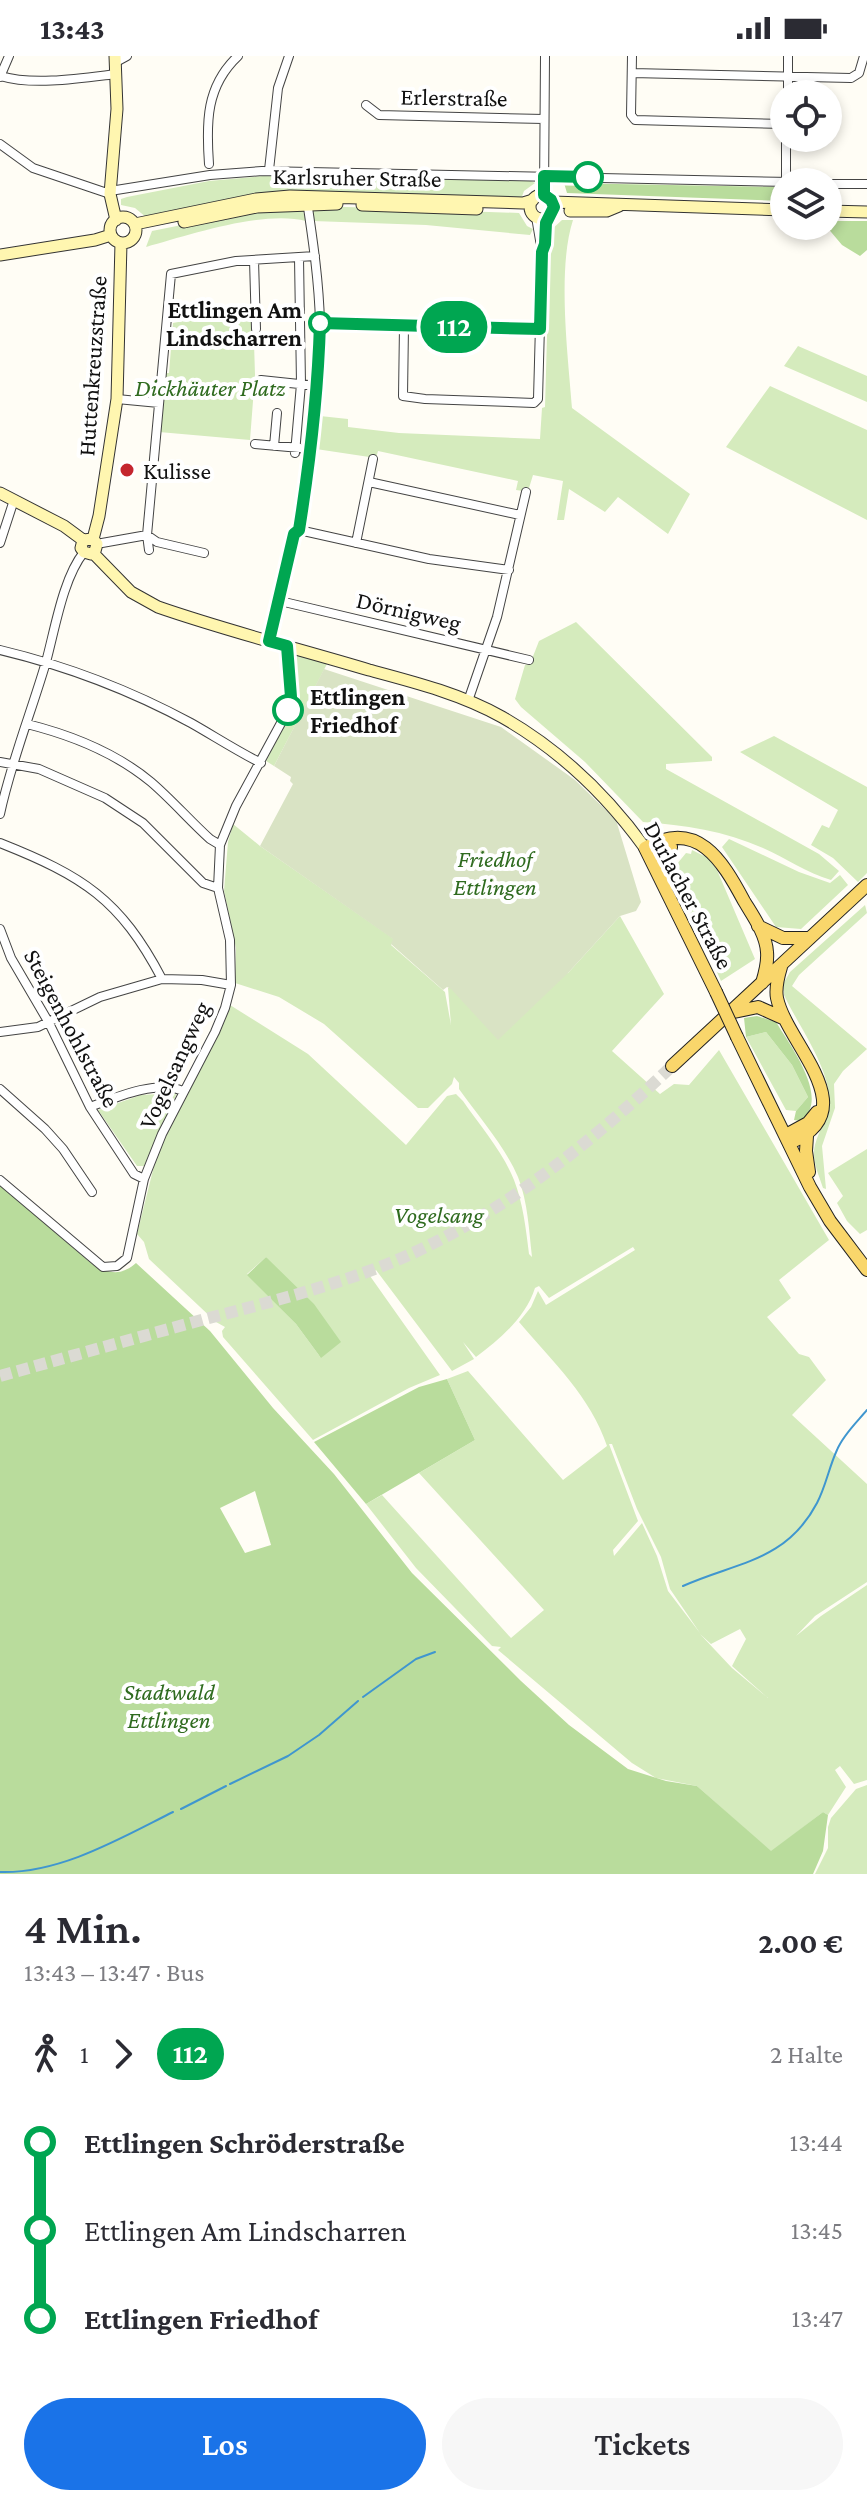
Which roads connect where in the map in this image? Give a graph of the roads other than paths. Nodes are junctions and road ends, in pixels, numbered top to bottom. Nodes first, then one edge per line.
1 (9, 56) edge
2 (127, 56) edge
3 (238, 56) edge
4 (289, 56) edge
5 (545, 56) edge
6 (632, 56) edge
7 (788, 56) edge
8 (864, 56) edge
9 (115, 64) edge
10 (632, 73) junction
11 (1, 77) edge
12 (789, 77) junction
13 (789, 80) edge
14 (366, 105) dead end
15 (544, 119) junction
16 (770, 124) edge
17 (0, 144) edge
18 (209, 164) dead end
19 (269, 170) junction
20 (544, 176) junction
21 (770, 182) edge
22 (842, 184) edge
23 (867, 184) edge
24 (110, 193) junction
25 (307, 199) junction
26 (543, 208) junction
27 (770, 210) edge
28 (842, 211) edge
29 (867, 212) edge
30 (116, 220) junction
31 (136, 228) junction
32 (116, 239) junction
33 (0, 255) edge
34 (315, 256) junction
35 (299, 258) junction
36 (254, 260) junction
37 (320, 323) junction
38 (404, 326) junction
39 (256, 329) dead end
40 (540, 329) junction
41 (261, 380) dead end
42 (301, 384) junction
43 (318, 386) junction
44 (117, 399) junction
45 (159, 403) junction
46 (277, 413) dead end
47 (255, 444) dead end
48 (274, 446) junction
49 (311, 449) junction
50 (296, 450) junction
51 (373, 459) dead end
52 (369, 482) junction
53 (526, 492) dead end
54 (0, 493) edge
55 (14, 500) junction
56 (520, 515) junction
57 (299, 530) junction
58 (147, 535) junction
59 (0, 543) edge
60 (356, 543) junction
61 (91, 545) junction
62 (149, 550) dead end
63 (204, 553) dead end
64 (509, 570) junction
65 (280, 601) junction
66 (269, 641) junction
67 (287, 646) junction
68 (0, 650) edge
69 (488, 650) junction
70 (529, 660) dead end
71 (46, 661) junction
72 (468, 701) junction
73 (27, 724) junction
74 (0, 762) edge
75 (261, 763) junction
76 (12, 765) junction
77 (0, 814) edge
78 (692, 841) junction
79 (0, 843) edge
80 (220, 845) junction
81 (671, 847) junction
82 (647, 852) junction
83 (867, 885) edge
84 (218, 888) junction
85 (672, 899) junction
86 (758, 926) junction
87 (0, 929) edge
88 (810, 938) junction
89 (782, 964) junction
90 (162, 979) junction
91 (762, 983) junction
92 (231, 985) junction
93 (727, 1015) junction
94 (785, 1019) junction
95 (49, 1023) junction
96 (0, 1032) edge
97 (672, 1066) tunnel mouth
98 (0, 1089) edge
99 (183, 1091) junction
100 (822, 1106) junction
101 (90, 1107) junction
102 (807, 1136) junction
103 (788, 1139) junction
104 (144, 1179) junction
105 (0, 1180) edge
106 (810, 1187) junction
107 (92, 1192) dead end
108 (867, 1270) edge

1 - 11 street
2 - 9 street
3 - 18 street
4 - 19 street
5 - 15 street
6 - 10 street
7 - 12 street
8 - 12 street
9 - 11 street
9 - 24 main road
10 - 12 street
10 - 16 street
12 - 13 street
14 - 15 street, Erlerstraße
15 - 20 street
17 - 24 street
19 - 20 street
19 - 24 street
20 - 21 street
20 - 26 street
22 - 23 street
24 - 30 main road
25 - 26 main road, Karlsruher Straße
25 - 31 main road, Karlsruher Straße
25 - 34 street
26 - 27 main road, Karlsruher Straße
26 - 40 street
28 - 29 main road
30 - 31 main road
30 - 32 main road
31 - 32 main road
32 - 33 main road
32 - 44 main road, Huttenkreuzstraße
34 - 35 street
34 - 37 street
35 - 36 street
35 - 42 street
36 - 39 street
36 - 45 street
37 - 38 street
37 - 43 street
38 - 40 street
38 - 40 street
41 - 42 street
42 - 43 street
42 - 50 street
43 - 49 street
44 - 45 street
44 - 61 main road, Huttenkreuzstraße
45 - 58 street
46 - 48 street
47 - 48 street
48 - 50 street
49 - 50 street
49 - 57 street
51 - 52 street
52 - 56 street
52 - 60 street
53 - 56 street
54 - 55 main road, Durlacher Straße
55 - 59 street
55 - 61 main road, Durlacher Straße
56 - 64 street
57 - 60 street
57 - 65 street
58 - 61 street
58 - 62 street
58 - 63 street
60 - 64 street
61 - 66 main road, Durlacher Straße
61 - 71 street
64 - 69 street
65 - 66 street
65 - 69 street, Dörnigweg
66 - 67 main road, Durlacher Straße
67 - 72 main road, Durlacher Straße
67 - 75 street, Vogelsangweg
68 - 71 street
69 - 70 street, Dörnigweg
69 - 72 street
71 - 73 street
71 - 75 street
72 - 82 main road, Durlacher Straße
73 - 76 street
73 - 80 street
74 - 76 street
75 - 80 street, Vogelsangweg
76 - 77 street
76 - 84 street
78 - 81 main road
78 - 82 main road
78 - 86 main road
79 - 90 street
80 - 84 street, Vogelsangweg
81 - 82 main road
81 - 85 main road
82 - 85 main road, Durlacher Straße
83 - 88 main road
84 - 92 street, Vogelsangweg
85 - 103 main road, Durlacher Straße, bridge
86 - 88 main road
86 - 91 main road
87 - 95 street, Steigenhohlstraße
88 - 89 main road
89 - 91 main road
89 - 94 main road
90 - 92 street
90 - 95 street
91 - 93 main road
92 - 99 street, Vogelsangweg
93 - 94 main road
93 - 97 main road
94 - 100 main road
95 - 96 street
95 - 101 street, Steigenhohlstraße
98 - 107 street
99 - 101 street
99 - 104 street, Vogelsangweg
100 - 102 main road
100 - 103 main road
101 - 104 street, Steigenhohlstraße
102 - 103 main road
102 - 106 main road
103 - 106 main road, Durlacher Straße
104 - 105 street, Vogelsangweg
106 - 108 main road, Durlacher Straße

